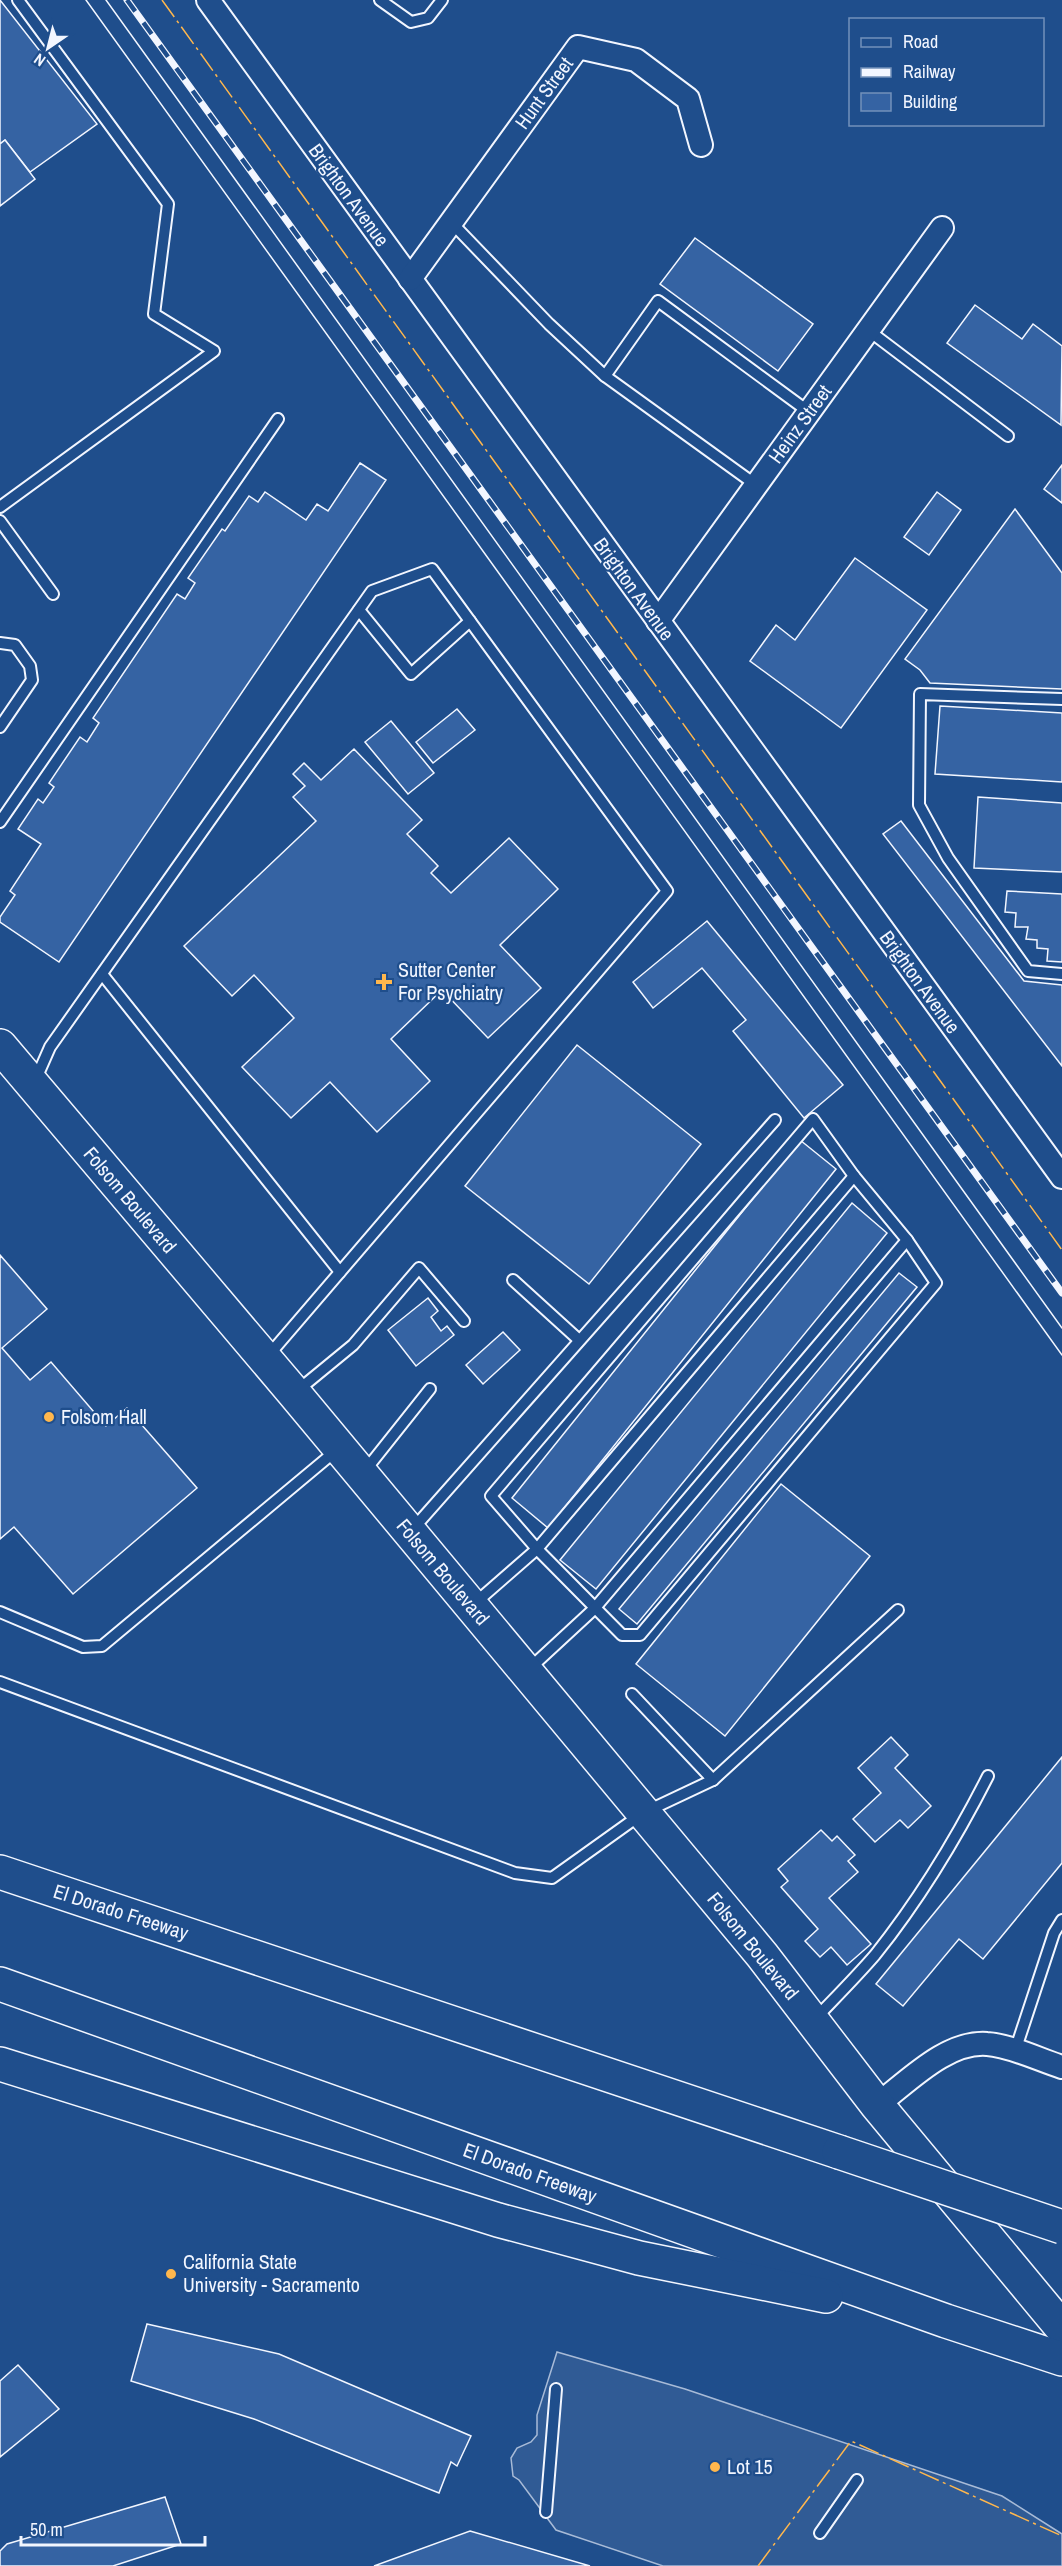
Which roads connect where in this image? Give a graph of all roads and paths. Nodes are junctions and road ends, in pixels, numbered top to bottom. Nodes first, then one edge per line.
1 (18, 0) edge
2 (208, 0) edge
3 (380, 0) edge
4 (442, 0) edge
5 (700, 145) dead end
6 (451, 222) junction
7 (942, 228) dead end
8 (410, 279) junction
9 (868, 330) junction
10 (605, 376) junction
11 (809, 412) junction
12 (278, 419) dead end
13 (1008, 436) dead end
14 (756, 485) junction
15 (0, 507) edge
16 (0, 521) edge
17 (53, 594) dead end
18 (359, 610) junction
19 (470, 621) junction
20 (658, 621) junction
21 (0, 643) edge
22 (1062, 699) edge
23 (0, 727) edge
24 (0, 822) edge
25 (102, 974) junction
26 (1062, 974) edge
27 (0, 1046) edge
28 (33, 1086) junction
29 (775, 1120) dead end
30 (854, 1176) junction
31 (1062, 1177) edge
32 (907, 1240) junction
33 (340, 1272) junction
34 (513, 1280) dead end
35 (464, 1321) dead end
36 (579, 1340) junction
37 (265, 1359) junction
38 (430, 1389) dead end
39 (294, 1393) junction
40 (339, 1448) junction
41 (362, 1475) junction
42 (410, 1532) junction
43 (537, 1549) junction
44 (471, 1606) junction
45 (594, 1609) junction
46 (898, 1610) dead end
47 (0, 1612) edge
48 (526, 1672) junction
49 (0, 1682) edge
50 (632, 1694) dead end
51 (988, 1776) dead end
52 (713, 1780) junction
53 (643, 1813) junction
54 (0, 1861) edge
55 (0, 1872) edge
56 (82, 1899) junction
57 (1062, 1920) edge
58 (0, 1984) edge
59 (813, 2021) junction
60 (1015, 2052) junction
61 (0, 2064) edge
62 (1062, 2067) edge
63 (877, 2105) junction
64 (1062, 2227) edge
65 (946, 2321) junction
66 (1062, 2328) edge
67 (1062, 2359) edge
68 (556, 2389) dead end
69 (857, 2480) dead end
70 (546, 2512) dead end
71 (820, 2533) dead end

1 - 15 lane
2 - 8 street, Brighton Avenue
3 - 4 lane
5 - 6 street, Hunt Street
6 - 8 street, Hunt Street
6 - 10 lane
7 - 9 street, Heinz Street
8 - 20 street, Brighton Avenue
9 - 11 street, Heinz Street
9 - 13 lane
10 - 11 lane
10 - 14 lane
11 - 14 street, Heinz Street
12 - 24 lane
14 - 20 street, Heinz Street
16 - 17 lane
18 - 19 lane
18 - 19 lane
18 - 25 lane
19 - 33 lane
20 - 31 street, Brighton Avenue
21 - 23 lane
22 - 26 lane
25 - 28 lane
25 - 33 lane
27 - 28 main road, Folsom Boulevard
28 - 37 main road, Folsom Boulevard
29 - 36 lane
30 - 32 lane
30 - 43 lane
30 - 43 lane
32 - 45 lane
32 - 45 lane
33 - 37 lane
34 - 36 lane
35 - 39 lane
36 - 42 lane
37 - 39 main road, Folsom Boulevard
38 - 41 lane
39 - 40 main road, Folsom Boulevard
40 - 41 main road, Folsom Boulevard
40 - 47 lane
41 - 42 main road, Folsom Boulevard
42 - 44 main road, Folsom Boulevard
43 - 44 lane
43 - 45 lane
44 - 48 main road, Folsom Boulevard
45 - 48 lane
46 - 52 lane
48 - 53 main road, Folsom Boulevard
49 - 53 lane
50 - 52 lane
51 - 59 lane
52 - 53 lane
53 - 59 main road, Folsom Boulevard
54 - 56 main road
55 - 56 main road, El Dorado Freeway
56 - 64 main road, El Dorado Freeway, bridge
57 - 60 lane
58 - 65 main road, El Dorado Freeway
59 - 63 main road, Folsom Boulevard
60 - 62 street
60 - 63 street
61 - 65 main road
63 - 66 main road, Folsom Boulevard
65 - 67 main road, El Dorado Freeway
68 - 70 lane
69 - 71 lane

